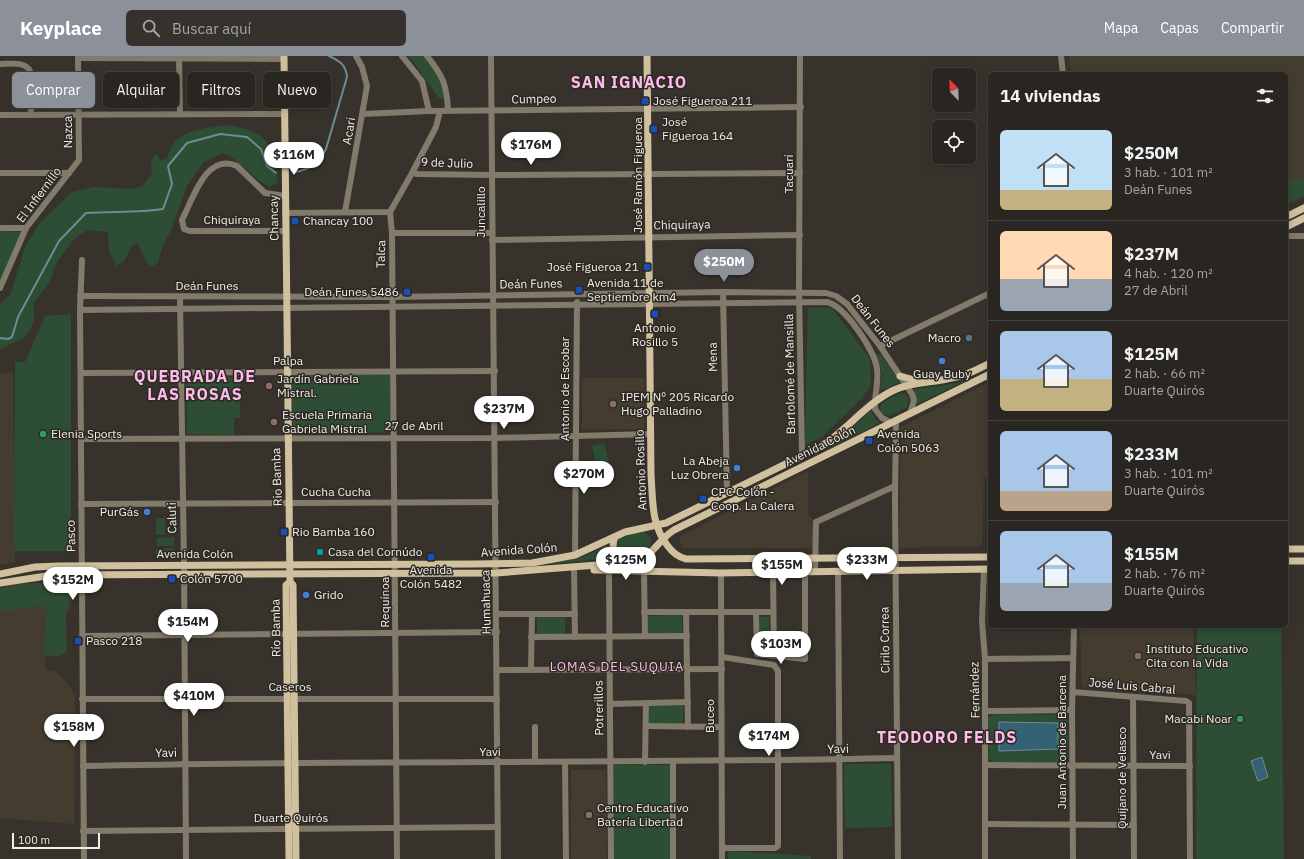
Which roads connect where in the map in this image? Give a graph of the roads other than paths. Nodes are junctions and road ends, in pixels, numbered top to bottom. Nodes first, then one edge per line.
1 (356, 56) edge
2 (402, 56) edge
3 (427, 56) edge
4 (491, 56) edge
5 (647, 56) edge
6 (800, 56) edge
7 (1061, 56) edge
8 (78, 57) edge
9 (179, 57) edge
10 (284, 57) edge
11 (0, 64) edge
12 (1063, 72) edge
13 (801, 107) junction
14 (649, 109) junction
15 (491, 110) junction
16 (430, 111) junction
17 (440, 111) junction
18 (448, 111) junction
19 (180, 114) junction
20 (284, 114) junction
21 (363, 114) junction
22 (0, 115) edge
23 (31, 115) junction
24 (79, 115) junction
25 (79, 160) joint
26 (0, 173) edge
27 (69, 173) junction
28 (412, 173) junction
29 (800, 173) junction
30 (649, 174) junction
31 (492, 176) junction
32 (285, 196) junction
33 (1304, 208) edge
34 (345, 212) junction
35 (390, 212) junction
36 (285, 213) junction
37 (1288, 216) edge
38 (1304, 218) edge
39 (1288, 226) edge
40 (0, 228) edge
41 (26, 228) junction
42 (285, 231) junction
43 (392, 233) junction
44 (492, 233) junction
45 (800, 235) junction
46 (650, 236) junction
47 (1288, 236) edge
48 (1304, 236) edge
49 (492, 240) junction
50 (82, 260) dead end
51 (0, 288) edge
52 (723, 292) junction
53 (799, 292) junction
54 (649, 293) junction
55 (577, 294) junction
56 (988, 294) edge
57 (80, 296) junction
58 (494, 296) junction
59 (286, 297) junction
60 (392, 297) junction
61 (180, 298) junction
62 (800, 302) junction
63 (649, 303) junction
64 (723, 303) junction
65 (577, 304) junction
66 (494, 305) junction
67 (392, 306) junction
68 (286, 307) junction
69 (180, 308) junction
70 (80, 310) junction
71 (880, 346) junction
72 (988, 364) edge
73 (393, 371) junction
74 (495, 371) junction
75 (181, 372) junction
76 (287, 372) junction
77 (81, 373) junction
78 (988, 375) edge
79 (900, 376) junction
80 (924, 382) junction
81 (906, 386) junction
82 (875, 401) junction
83 (910, 414) junction
84 (894, 422) junction
85 (651, 434) junction
86 (576, 435) junction
87 (394, 437) junction
88 (182, 438) junction
89 (495, 438) junction
90 (81, 439) junction
91 (287, 439) junction
92 (802, 456) junction
93 (895, 486) junction
94 (727, 493) junction
95 (496, 502) junction
96 (289, 503) junction
97 (394, 503) junction
98 (81, 504) junction
99 (183, 504) junction
100 (655, 526) junction
101 (615, 537) junction
102 (662, 539) junction
103 (1288, 549) edge
104 (1304, 549) edge
105 (575, 555) junction
106 (988, 557) edge
107 (814, 558) junction
108 (896, 559) junction
109 (1288, 561) edge
110 (1304, 561) edge
111 (290, 564) junction
112 (496, 564) junction
113 (621, 564) junction
114 (184, 565) junction
115 (395, 565) junction
116 (82, 566) junction
117 (574, 568) junction
118 (987, 569) edge
119 (609, 571) junction
120 (896, 571) junction
121 (627, 572) junction
122 (644, 572) junction
123 (805, 572) junction
124 (815, 572) junction
125 (838, 572) junction
126 (290, 573) junction
127 (496, 573) junction
128 (721, 573) junction
129 (773, 573) junction
130 (0, 574) edge
131 (184, 574) junction
132 (396, 574) junction
133 (82, 575) junction
134 (290, 582) joint
135 (0, 583) edge
136 (644, 612) junction
137 (686, 612) junction
138 (722, 612) junction
139 (756, 612) junction
140 (773, 612) junction
141 (497, 614) junction
142 (532, 614) junction
143 (575, 614) junction
144 (1074, 628) edge
145 (497, 632) junction
146 (291, 633) junction
147 (396, 633) junction
148 (184, 634) junction
149 (82, 636) junction
150 (644, 636) junction
151 (687, 636) junction
152 (531, 637) junction
153 (575, 637) junction
154 (610, 637) junction
155 (774, 655) junction
156 (722, 657) junction
157 (1073, 658) junction
158 (985, 659) junction
159 (610, 669) junction
160 (687, 669) junction
161 (722, 669) junction
162 (497, 670) junction
163 (531, 670) junction
164 (1073, 692) junction
165 (1133, 697) junction
166 (292, 698) junction
167 (82, 699) junction
168 (185, 699) junction
169 (396, 699) junction
170 (497, 699) junction
171 (688, 702) junction
172 (646, 703) junction
173 (610, 704) junction
174 (1072, 710) junction
175 (986, 711) junction
176 (646, 726) junction
177 (535, 727) dead end
178 (688, 727) junction
179 (721, 727) junction
180 (897, 758) junction
181 (839, 760) junction
182 (721, 761) junction
183 (778, 761) junction
184 (535, 762) junction
185 (565, 762) junction
186 (611, 762) junction
187 (645, 762) junction
188 (674, 762) junction
189 (498, 763) junction
190 (185, 764) junction
191 (292, 764) junction
192 (396, 764) junction
193 (83, 766) junction
194 (986, 766) junction
195 (1072, 766) junction
196 (1133, 766) junction
197 (1190, 766) junction
198 (986, 824) junction
199 (1073, 824) junction
200 (1134, 825) junction
201 (397, 827) junction
202 (498, 827) junction
203 (186, 829) junction
204 (292, 830) junction
205 (83, 831) junction
206 (722, 848) junction
207 (84, 859) edge
208 (186, 859) edge
209 (289, 859) edge
210 (296, 859) edge
211 (397, 859) edge
212 (498, 859) edge
213 (566, 859) edge
214 (611, 859) edge
215 (673, 859) edge
216 (722, 859) edge
217 (840, 859) edge
218 (898, 859) edge
219 (986, 859) edge
220 (1073, 859) edge
221 (1134, 859) edge
222 (1190, 859) edge

1 - 21 street, Acari
2 - 16 street
3 - 18 street
4 - 15 street, Juncalillo
5 - 14 main road, José Ramón Figueroa
6 - 13 street, Tacuarí
7 - 12 street
8 - 9 street
8 - 24 street, Nazca
9 - 10 street
9 - 19 street
10 - 20 main road, Chancay
11 - 23 street
13 - 14 street, Cumpeo
13 - 29 street, Tacuarí
14 - 15 street, Cumpeo
14 - 30 main road, José Ramón Figueroa
15 - 18 street, Cumpeo
15 - 31 street, Juncalillo
16 - 17 street, Cumpeo
16 - 21 street, Cumpeo
17 - 18 street, Cumpeo
17 - 28 street
19 - 20 street
19 - 24 street
20 - 32 main road, Chancay
21 - 34 street, Acari
22 - 23 street
23 - 24 street
24 - 25 street, Nazca
25 - 27 street, El Infiernillo
26 - 27 street
27 - 41 street, El Infiernillo
28 - 31 street, 9 de Julio
28 - 35 street, 9 de Julio
29 - 30 street, 9 de Julio
29 - 45 street, Tacuarí
30 - 31 street, 9 de Julio
30 - 46 main road, José Ramón Figueroa
31 - 44 street, Juncalillo
32 - 36 main road, Chancay
32 - 42 street, Chiquiraya
33 - 37 main road
34 - 35 street
34 - 36 street
35 - 43 street, Talca
36 - 42 main road, Chancay
38 - 39 main road
40 - 41 street
41 - 51 street, El Infiernillo
42 - 59 main road, Chancay
43 - 44 street
43 - 60 street, Talca
44 - 49 street, Juncalillo
45 - 46 street, Chiquiraya
45 - 53 street, Tacuarí
46 - 49 street, Chiquiraya
46 - 54 main road, José Ramón Figueroa
47 - 48 street
49 - 58 street, Juncalillo
50 - 57 street, Pasco
52 - 53 street, Deán Funes
52 - 54 street, Deán Funes
52 - 64 street, Mena
53 - 62 street, Bartolomé de Mansilla
53 - 71 street, Deán Funes
54 - 55 street, Deán Funes
54 - 63 main road, Antonio Rosillo
55 - 58 street, Deán Funes
55 - 65 street, Antonio de Escobar
56 - 71 street
57 - 61 street, Deán Funes
57 - 70 street, Pasco
58 - 60 street, Deán Funes
58 - 66 street, Humahuaca
59 - 60 street, Deán Funes
59 - 61 street, Deán Funes
59 - 68 main road, Chancay
60 - 67 street, Requínoa
61 - 69 street, Caluti
62 - 64 street, Deán Funes
62 - 82 street, Deán Funes
62 - 92 street, Bartolomé de Mansilla
63 - 64 street, Deán Funes
63 - 65 street, Deán Funes
63 - 85 main road, Antonio Rosillo
64 - 94 street, Mena
65 - 66 street, Deán Funes
65 - 86 street, Antonio de Escobar
66 - 67 street, Deán Funes
66 - 74 street, Humahuaca
67 - 68 street, Deán Funes
67 - 73 street, Requínoa
68 - 69 street, Deán Funes
68 - 76 main road, Rio Bamba
69 - 70 street, Deán Funes
69 - 75 street, Caluti
70 - 77 street, Pasco
71 - 79 street, Deán Funes
72 - 80 main road, Avenida Colón
73 - 74 street, Palpa
73 - 76 street, Palpa
73 - 87 street, Requínoa
74 - 89 street, Humahuaca
75 - 76 street, Palpa
75 - 77 street, Palpa
75 - 88 street, Caluti
76 - 91 main road, Rio Bamba
77 - 90 street, Pasco
78 - 83 main road, Avenida Colón
79 - 80 main road
79 - 81 street, Deán Funes
80 - 81 main road, Avenida Colón
81 - 82 main road, Avenida Colón
81 - 83 street, Deán Funes
82 - 84 street
82 - 92 main road, Avenida Colón
83 - 84 main road, Avenida Colón
84 - 93 street, Cirilo Correa
84 - 102 main road, Avenida Colón
85 - 86 street, 27 de Abril
85 - 100 main road, Antonio Rosillo
86 - 89 street, 27 de Abril
86 - 105 street, Antonio de Escobar
87 - 89 street, 27 de Abril
87 - 91 street, 27 de Abril
87 - 97 street, Requínoa
88 - 90 street, 27 de Abril
88 - 91 street, 27 de Abril
88 - 99 street, Caluti
89 - 95 street, Humahuaca
90 - 98 street, Pasco
91 - 96 main road, Rio Bamba
92 - 94 main road, Avenida Colón
93 - 107 street
93 - 108 street, Cirilo Correa
94 - 100 main road, Avenida Colón
95 - 97 street, Cucha Cucha
95 - 112 street, Humahuaca
96 - 97 street, Cucha Cucha
96 - 99 street, Cucha Cucha
96 - 111 main road, Rio Bamba
97 - 115 street, Requínoa
98 - 99 street, Cucha Cucha
98 - 116 street, Pasco
99 - 114 street, Caluti
100 - 101 main road, Avenida Colón
100 - 102 main road
101 - 105 main road, Avenida Colón
101 - 113 main road
102 - 107 main road
102 - 113 main road, Avenida Colón
103 - 104 main road
105 - 112 main road, Avenida Colón
106 - 108 main road
107 - 108 main road
107 - 124 street
108 - 120 street, Cirilo Correa
109 - 110 main road
111 - 114 main road, Avenida Colón
111 - 115 main road, Avenida Colón
111 - 126 main road, Rio Bamba
112 - 115 main road, Avenida Colón
112 - 127 street, Humahuaca
113 - 117 main road, Avenida Colón
113 - 119 street
113 - 121 main road
114 - 116 main road, Avenida Colón
114 - 131 street, Caluti
115 - 132 street, Requínoa
116 - 130 main road, Avenida Colón
116 - 133 street, Pasco
117 - 119 main road
117 - 127 main road, Avenida Colón
117 - 143 street
118 - 120 main road
118 - 158 street, Fernández
119 - 121 main road
119 - 154 street, Potrerillos
120 - 125 main road
120 - 180 street, Cirilo Correa
121 - 122 main road
122 - 128 main road
122 - 136 street
123 - 124 main road
123 - 129 main road
123 - 155 street
124 - 125 main road
125 - 181 street
126 - 131 main road, Avenida Colón
126 - 132 main road, Avenida Colón
126 - 134 main road, Rio Bamba
127 - 132 main road, Avenida Colón
127 - 141 street, Humahuaca
128 - 129 main road
128 - 138 street, Buceo
129 - 140 street
131 - 133 main road, Avenida Colón
131 - 148 street, Caluti
132 - 147 street, Requínoa
133 - 135 main road, Avenida Colón
133 - 149 street, Pasco
134 - 146 main road, Río Bamba
136 - 137 street
136 - 150 street
137 - 138 street
137 - 151 street
138 - 139 street
138 - 156 street, Buceo
139 - 140 street
139 - 155 street
140 - 155 street
141 - 142 street
141 - 145 street, Humahuaca
142 - 143 street
142 - 152 street
143 - 153 street
144 - 157 street, Juan Antonio de Barcena
145 - 147 street
145 - 162 street, Humahuaca
146 - 147 street
146 - 148 street
146 - 166 main road, Río Bamba
147 - 169 street, Requínoa
148 - 149 street
148 - 168 street, Caluti
149 - 167 street, Pasco
150 - 151 street
150 - 154 street
151 - 160 street
152 - 153 street
152 - 163 street
153 - 154 street
154 - 159 street, Potrerillos
156 - 161 street, Buceo
156 - 183 street
157 - 158 street
157 - 164 street, Juan Antonio de Barcena
158 - 175 street, Fernández
159 - 160 street
159 - 163 street
159 - 173 street, Potrerillos
160 - 161 street
160 - 171 street
161 - 179 street, Buceo
162 - 163 street
162 - 170 street, Humahuaca
164 - 165 street, José Luis Cabral
164 - 174 street, Juan Antonio de Barcena
165 - 196 street, Quijano de Velasco
165 - 197 street, José Luis Cabral
166 - 168 street, Caseros
166 - 169 street, Caseros
166 - 191 main road, Río Bamba
167 - 168 street, Caseros
167 - 193 street, Pasco
168 - 190 street, Caluti
169 - 170 street, Caseros
169 - 192 street, Requínoa
170 - 189 street, Humahuaca
171 - 172 street
171 - 178 street
172 - 173 street
172 - 176 street
173 - 186 street, Potrerillos
174 - 175 street
174 - 195 street, Juan Antonio de Barcena
175 - 194 street, Fernández
176 - 178 street
176 - 187 street
177 - 184 street
178 - 179 street
179 - 182 street, Buceo
180 - 181 street, Yavi
180 - 218 street, Cirilo Correa
181 - 183 street, Yavi
181 - 217 street
182 - 183 street, Yavi
182 - 188 street, Yavi
182 - 206 street, Buceo
183 - 206 street
184 - 185 street, Yavi
184 - 189 street, Yavi
185 - 186 street, Yavi
185 - 213 street
186 - 187 street, Yavi
186 - 214 street, Potrerillos
187 - 188 street, Yavi
188 - 215 street
189 - 192 street, Yavi
189 - 202 street, Humahuaca
190 - 191 street, Yavi
190 - 193 street, Yavi
190 - 203 street, Caluti
191 - 192 street, Yavi
191 - 204 main road, Río Bamba
192 - 201 street, Requínoa
193 - 205 street, Pasco
194 - 195 street, Yavi
194 - 198 street, Fernández
195 - 196 street, Yavi
195 - 199 street, Juan Antonio de Barcena
196 - 197 street, Yavi
196 - 200 street, Quijano de Velasco
197 - 222 street
198 - 199 street
198 - 219 street, Fernández
199 - 200 street
199 - 220 street, Juan Antonio de Barcena
200 - 221 street, Quijano de Velasco
201 - 202 street, Duarte Quirós
201 - 204 street, Duarte Quirós
201 - 211 street, Requínoa
202 - 212 street, Humahuaca
203 - 204 street, Duarte Quirós
203 - 205 street, Duarte Quirós
203 - 208 street, Caluti
204 - 209 main road, Río Bamba
204 - 210 main road, Río Bamba
205 - 207 street, Pasco
206 - 216 street, Buceo

